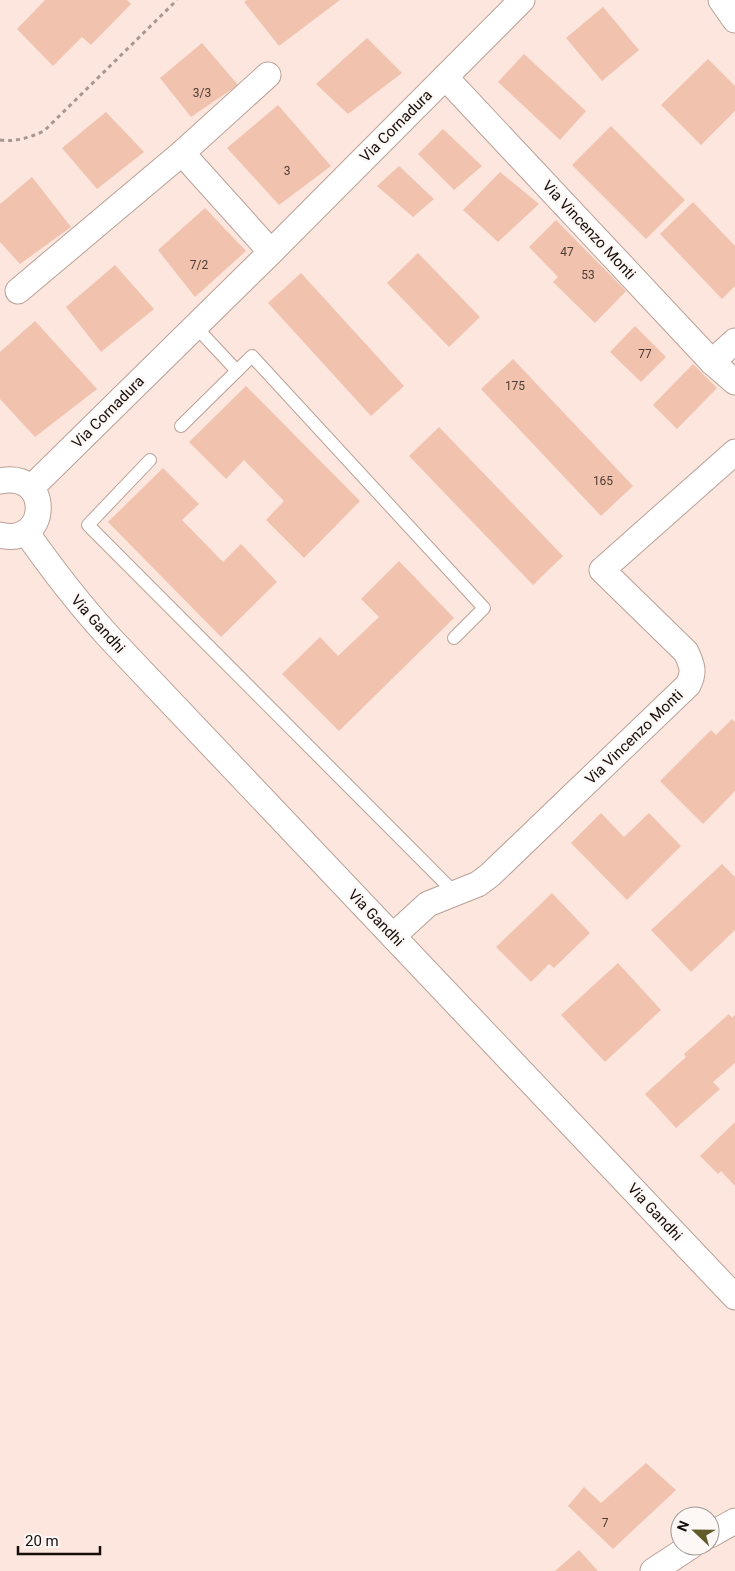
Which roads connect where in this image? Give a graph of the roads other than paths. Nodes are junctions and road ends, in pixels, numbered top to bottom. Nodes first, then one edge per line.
1 (522, 0) edge
2 (720, 0) edge
3 (735, 20) edge
4 (268, 75) dead end
5 (445, 77) junction
6 (182, 153) junction
7 (271, 252) junction
8 (18, 292) dead end
9 (195, 326) junction
10 (735, 340) edge
11 (712, 362) junction
12 (237, 371) junction
13 (735, 382) edge
14 (182, 426) dead end
15 (735, 452) edge
16 (150, 460) dead end
17 (0, 481) edge
18 (31, 488) junction
19 (26, 532) junction
20 (0, 535) edge
21 (454, 638) dead end
22 (455, 893) junction
23 (393, 936) junction
24 (735, 1297) edge
25 (735, 1521) edge
26 (720, 1529) edge
27 (676, 1556) edge
28 (653, 1571) edge

1 - 5 street, Via Cornadura
2 - 3 street
4 - 6 street
5 - 7 street, Via Cornadura
5 - 11 street, Via Vincenzo Monti
6 - 7 street
6 - 8 street
7 - 9 street, Via Cornadura
9 - 12 lane
9 - 18 street, Via Cornadura
10 - 11 street
11 - 13 street, Via Vincenzo Monti
12 - 14 lane
12 - 21 lane
15 - 22 street, Via Vincenzo Monti
16 - 22 lane
17 - 18 street
18 - 19 street
19 - 20 street
19 - 23 street, Via Gandhi
22 - 23 street, Via Vincenzo Monti
23 - 24 street, Via Gandhi
25 - 26 street
27 - 28 street

